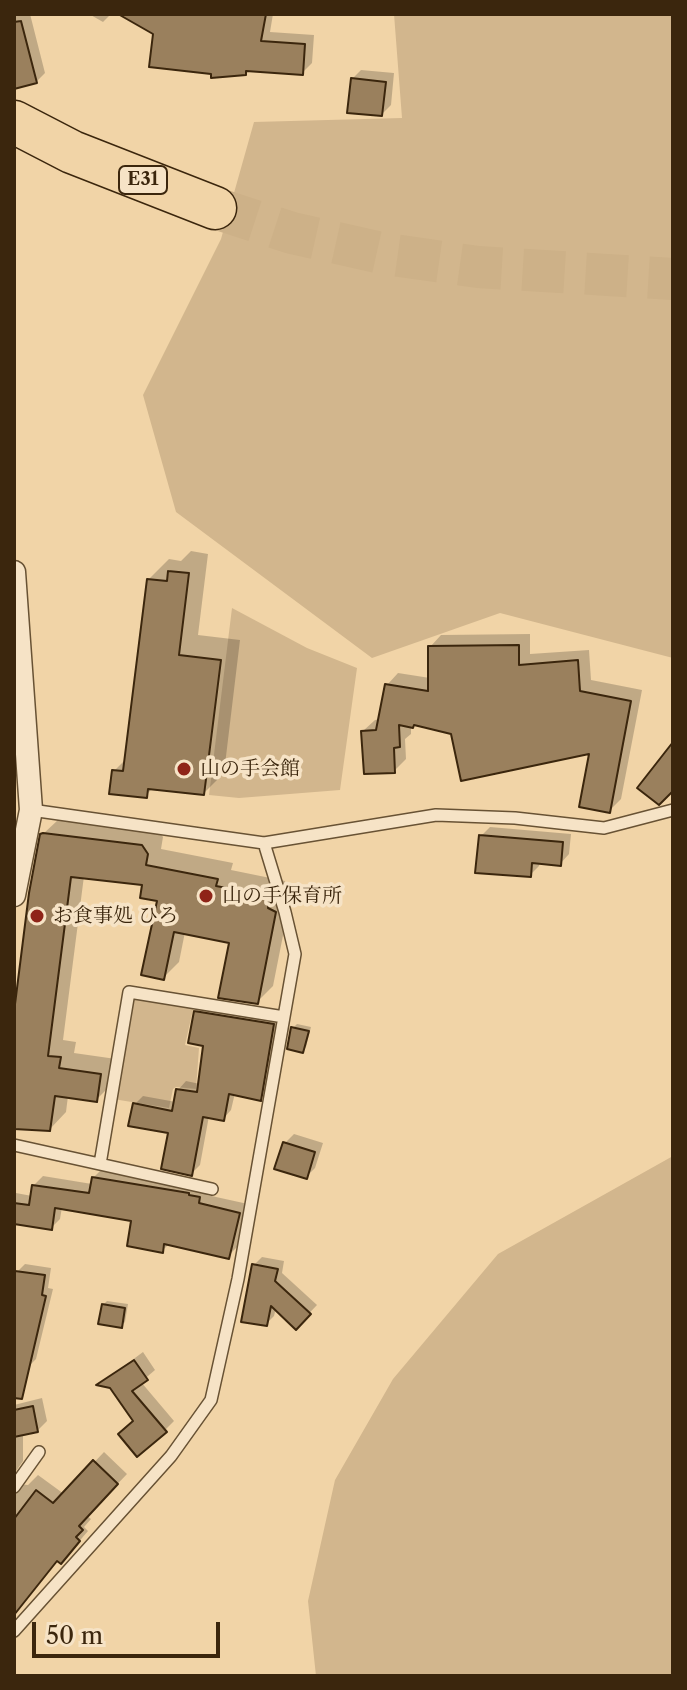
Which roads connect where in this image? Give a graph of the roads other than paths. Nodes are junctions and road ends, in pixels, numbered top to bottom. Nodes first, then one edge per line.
1 (14, 122) edge
2 (215, 208) tunnel mouth
3 (14, 572) edge
4 (23, 810) edge
5 (673, 810) edge
6 (264, 843) junction
7 (14, 895) edge
8 (284, 1017) junction
9 (14, 1145) edge
10 (100, 1164) junction
11 (212, 1189) dead end
12 (39, 1452) dead end
13 (14, 1487) edge
14 (14, 1631) edge

1 - 2 highway, E31
3 - 4 street
4 - 6 lane
4 - 7 street
5 - 6 lane
6 - 8 lane
8 - 10 lane
8 - 14 lane
9 - 10 lane
10 - 11 lane
12 - 13 lane

